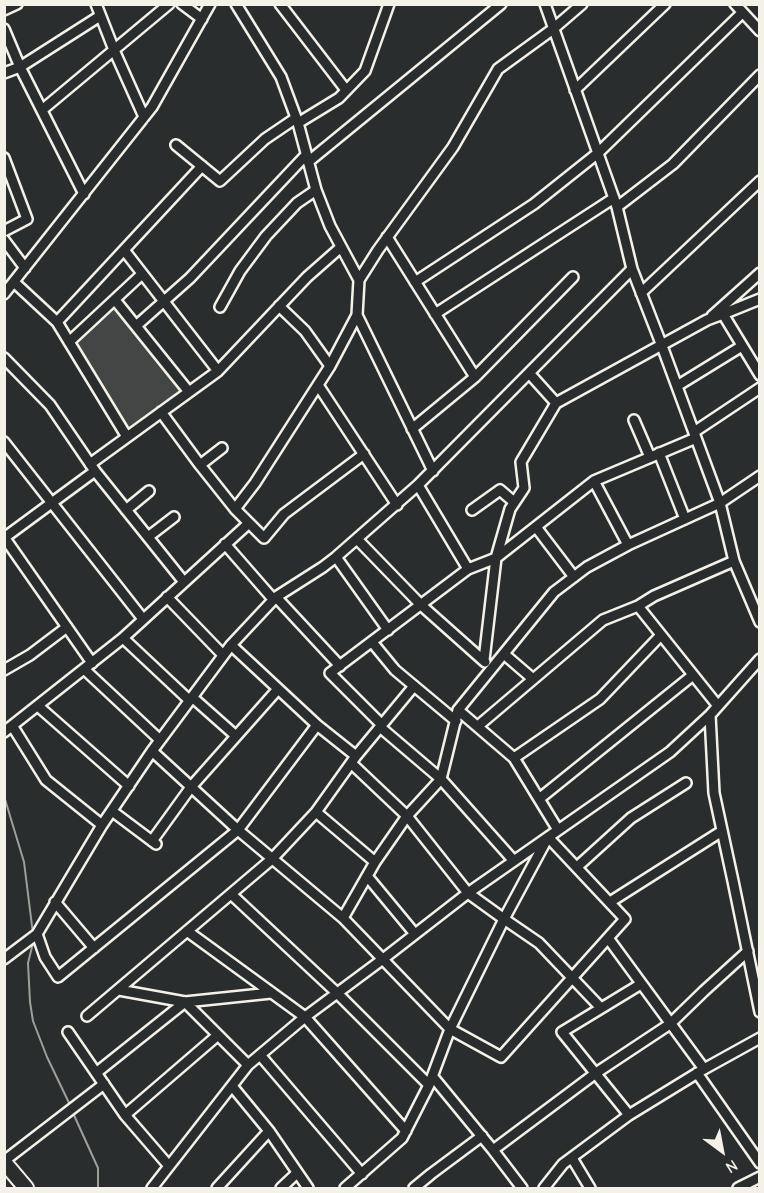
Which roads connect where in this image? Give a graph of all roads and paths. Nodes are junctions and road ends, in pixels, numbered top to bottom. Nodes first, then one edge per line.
1 (17, 4) edge
2 (96, 4) edge
3 (169, 4) edge
4 (182, 4) edge
5 (210, 4) edge
6 (236, 4) edge
7 (280, 4) edge
8 (389, 4) edge
9 (501, 4) edge
10 (545, 4) edge
11 (582, 4) edge
12 (665, 4) edge
13 (735, 4) edge
14 (4, 10) edge
15 (742, 13) junction
16 (100, 16) junction
17 (202, 19) junction
18 (4, 29) edge
19 (553, 29) junction
20 (759, 31) edge
21 (114, 50) junction
22 (20, 67) junction
23 (4, 73) edge
24 (759, 75) edge
25 (346, 90) junction
26 (575, 90) junction
27 (42, 110) junction
28 (144, 117) junction
29 (297, 121) junction
30 (176, 145) dead end
31 (598, 153) junction
32 (4, 158) edge
33 (307, 159) junction
34 (202, 166) junction
35 (759, 181) edge
36 (316, 190) junction
37 (84, 194) junction
38 (615, 203) junction
39 (4, 231) edge
40 (387, 237) junction
41 (4, 240) edge
42 (341, 247) junction
43 (123, 250) junction
44 (25, 268) junction
45 (632, 269) junction
46 (759, 273) edge
47 (142, 274) junction
48 (573, 277) dead end
49 (358, 280) junction
50 (14, 282) junction
51 (415, 282) junction
52 (641, 293) junction
53 (4, 294) edge
54 (759, 299) edge
55 (114, 300) junction
56 (164, 301) junction
57 (279, 306) junction
58 (220, 307) dead end
59 (435, 314) junction
60 (723, 314) junction
61 (357, 315) junction
62 (707, 321) junction
63 (57, 322) junction
64 (136, 326) junction
65 (69, 342) junction
66 (662, 346) junction
67 (742, 346) junction
68 (759, 353) edge
69 (4, 358) edge
70 (749, 358) junction
71 (330, 366) junction
72 (218, 371) junction
73 (529, 373) junction
74 (759, 375) edge
75 (475, 377) junction
76 (318, 385) junction
77 (677, 386) junction
78 (759, 388) edge
79 (189, 392) junction
80 (556, 403) junction
81 (161, 412) junction
82 (634, 420) dead end
83 (412, 429) junction
84 (695, 435) junction
85 (127, 437) junction
86 (4, 442) edge
87 (222, 448) dead end
88 (364, 454) junction
89 (655, 455) junction
90 (200, 465) junction
91 (93, 468) junction
92 (433, 471) junction
93 (759, 476) edge
94 (594, 481) junction
95 (418, 485) junction
96 (149, 491) dead end
97 (514, 502) junction
98 (720, 502) junction
99 (52, 503) junction
100 (397, 505) junction
101 (235, 509) junction
102 (126, 510) junction
103 (472, 510) dead end
104 (174, 517) dead end
105 (685, 519) junction
106 (249, 523) junction
107 (536, 527) junction
108 (148, 537) junction
109 (5, 538) edge
110 (357, 539) junction
111 (225, 544) junction
112 (628, 545) junction
113 (336, 557) junction
114 (496, 558) junction
115 (734, 561) junction
116 (468, 569) junction
117 (574, 577) junction
118 (184, 582) junction
119 (167, 597) junction
120 (274, 598) junction
121 (421, 605) junction
122 (638, 606) junction
123 (143, 619) junction
124 (759, 622) edge
125 (67, 627) junction
126 (388, 630) junction
127 (661, 635) junction
128 (123, 638) junction
129 (372, 642) junction
130 (231, 645) junction
131 (504, 654) junction
132 (223, 655) junction
133 (759, 658) edge
134 (484, 660) junction
135 (88, 666) junction
136 (340, 666) junction
137 (493, 668) junction
138 (4, 670) edge
139 (693, 675) junction
140 (533, 679) junction
141 (414, 687) junction
142 (278, 689) junction
143 (190, 699) junction
144 (38, 706) junction
145 (718, 706) junction
146 (458, 710) junction
147 (710, 715) junction
148 (456, 721) junction
149 (317, 724) junction
150 (381, 726) junction
151 (478, 726) junction
152 (9, 729) edge
153 (236, 736) junction
154 (160, 740) junction
155 (152, 751) junction
156 (514, 758) junction
157 (354, 760) junction
158 (441, 779) junction
159 (686, 783) dead end
160 (129, 786) junction
161 (191, 787) junction
162 (539, 799) junction
163 (112, 811) junction
164 (316, 812) junction
165 (406, 816) junction
166 (102, 825) junction
167 (238, 830) junction
168 (558, 830) junction
169 (722, 831) junction
170 (548, 837) junction
171 (272, 859) junction
172 (514, 861) junction
173 (375, 862) junction
174 (577, 867) junction
175 (367, 876) junction
176 (468, 893) junction
177 (231, 894) junction
178 (55, 902) junction
179 (610, 902) junction
180 (343, 918) junction
181 (504, 919) junction
182 (187, 931) junction
183 (37, 934) junction
184 (415, 934) junction
185 (608, 938) junction
186 (94, 948) junction
187 (759, 953) edge
188 (748, 954) junction
189 (4, 959) edge
190 (383, 959) junction
191 (573, 977) junction
192 (641, 984) junction
193 (119, 990) junction
194 (271, 993) junction
195 (337, 993) junction
196 (185, 1002) junction
197 (601, 1008) junction
198 (759, 1012) edge
199 (87, 1016) dead end
200 (305, 1017) junction
201 (670, 1024) junction
202 (450, 1029) junction
203 (68, 1032) dead end
204 (218, 1035) junction
205 (759, 1038) edge
206 (260, 1055) junction
207 (248, 1065) junction
208 (701, 1071) junction
209 (96, 1073) junction
210 (596, 1073) junction
211 (431, 1081) junction
212 (104, 1084) junction
213 (232, 1086) junction
214 (125, 1115) junction
215 (629, 1115) junction
216 (269, 1131) junction
217 (406, 1131) junction
218 (482, 1136) junction
219 (494, 1150) junction
220 (572, 1158) junction
221 (759, 1163) edge
222 (6, 1166) edge
223 (169, 1166) junction
224 (297, 1173) junction
225 (362, 1174) junction
226 (759, 1177) edge
227 (26, 1188) edge
228 (152, 1188) edge
229 (217, 1188) edge
230 (281, 1188) edge
231 (308, 1188) edge
232 (345, 1188) edge
233 (414, 1188) edge
234 (522, 1188) edge
235 (544, 1188) edge
236 (590, 1188) edge
237 (738, 1188) edge

1 - 14 street
2 - 16 street
3 - 21 street
4 - 17 street
5 - 17 street
6 - 29 street
7 - 25 street
8 - 25 street
9 - 33 street
10 - 19 street
11 - 19 street
12 - 26 street
13 - 15 street
15 - 20 street
15 - 31 street
16 - 21 street
16 - 22 street
17 - 28 street
18 - 22 street
19 - 26 street
19 - 40 street
21 - 27 street
21 - 28 street
22 - 23 street
22 - 27 street
24 - 38 street
25 - 29 street
26 - 31 street
27 - 37 street
28 - 37 street
29 - 33 street
29 - 34 street
30 - 34 street
31 - 38 street
31 - 51 street
32 - 39 street
33 - 36 street
33 - 56 street
34 - 43 street
35 - 52 street
36 - 42 street
36 - 58 street
37 - 44 street
38 - 45 street
38 - 59 street
40 - 49 street
40 - 51 street
41 - 44 street
42 - 49 street
42 - 57 street
43 - 47 street
43 - 63 street
44 - 50 street
45 - 52 street
45 - 73 street
46 - 62 street
47 - 55 street
47 - 56 street
48 - 75 street
49 - 61 street
50 - 53 street
50 - 63 street
51 - 59 street
52 - 66 street
54 - 60 street
55 - 64 street
55 - 65 street
56 - 64 street
56 - 72 street
57 - 71 street
57 - 72 street
59 - 75 street
60 - 62 street
60 - 67 street
61 - 71 street
61 - 83 street
62 - 66 street
63 - 65 street
64 - 79 street
65 - 85 street
66 - 77 street
66 - 80 street
67 - 70 street
67 - 77 street
68 - 70 street
69 - 91 street
70 - 74 street
71 - 76 street
72 - 79 street
73 - 80 street
73 - 92 street
75 - 83 street
76 - 88 street
76 - 101 street
77 - 84 street
78 - 84 street
79 - 81 street
80 - 97 street
81 - 85 street
81 - 90 street
82 - 89 street
83 - 92 street
84 - 89 street
84 - 98 street
85 - 91 street
86 - 99 street
87 - 90 street
88 - 100 street
88 - 106 street
89 - 94 street
89 - 105 street
90 - 101 street
91 - 99 street
91 - 102 street
92 - 95 street
93 - 98 street
94 - 107 street
94 - 112 street
95 - 100 street
95 - 116 street
96 - 102 street
97 - 103 street
97 - 114 street
98 - 105 street
98 - 115 street
99 - 109 street
99 - 123 street
100 - 110 street
101 - 106 street
102 - 108 street
104 - 108 street
105 - 112 street
106 - 111 street
107 - 114 street
107 - 117 street
108 - 118 street
109 - 125 street
110 - 113 street
110 - 121 street
111 - 118 street
111 - 120 street
112 - 117 street
113 - 120 street
113 - 126 street
114 - 116 street
114 - 134 street
115 - 122 street
115 - 124 street
116 - 121 street
117 - 131 street
118 - 119 street
119 - 123 street
119 - 132 street
120 - 130 street
120 - 136 street
121 - 126 street
121 - 134 street
122 - 127 street
122 - 140 street
123 - 128 street
125 - 135 street
125 - 138 street
126 - 129 street
127 - 139 street
127 - 156 street
128 - 135 street
128 - 143 street
129 - 136 street
129 - 141 street
130 - 132 street
130 - 142 street
131 - 137 street
131 - 140 street
132 - 143 street
133 - 145 street
134 - 137 street
135 - 144 street
135 - 154 street
136 - 150 street
137 - 146 street
139 - 145 street
139 - 162 street
140 - 151 street
141 - 148 street
141 - 150 street
142 - 149 street
142 - 153 street
143 - 153 street
143 - 154 street
144 - 152 street
144 - 160 street
145 - 147 street
146 - 148 street
146 - 151 street
147 - 168 street
147 - 169 street
148 - 158 street
149 - 157 street
149 - 167 street
150 - 157 street
150 - 158 street
151 - 156 street
152 - 166 street
153 - 161 street
154 - 155 street
155 - 160 street
155 - 161 street
156 - 162 street
157 - 164 street
157 - 165 street
158 - 165 street
158 - 172 street
159 - 174 street
160 - 163 street
161 - 163 street
161 - 167 street
162 - 168 street
163 - 166 street
164 - 171 street
164 - 173 street
165 - 173 street
165 - 176 street
166 - 178 street
167 - 171 street
167 - 186 street
168 - 170 street
169 - 179 street
169 - 188 street
170 - 172 street
170 - 174 street
170 - 181 street
171 - 177 street
171 - 180 street
172 - 176 street
173 - 175 street
174 - 179 street
175 - 180 street
175 - 184 street
176 - 181 street
176 - 184 street
177 - 182 street
177 - 195 street
178 - 183 street
178 - 186 street
179 - 185 street
180 - 190 street
181 - 191 street
181 - 202 street
182 - 193 street
182 - 194 street
183 - 186 street
183 - 189 street
184 - 190 street
185 - 191 street
185 - 192 street
187 - 188 street
188 - 198 street
188 - 201 street
190 - 195 street
190 - 202 street
191 - 197 street
191 - 202 street
192 - 197 street
192 - 201 street
193 - 196 street
193 - 199 street
194 - 196 street
194 - 200 street
195 - 200 street
195 - 211 street
196 - 204 street
196 - 209 street
197 - 210 street
200 - 206 street
200 - 217 street
201 - 208 street
201 - 210 street
202 - 211 street
203 - 209 street
204 - 207 street
204 - 214 street
205 - 208 street
206 - 207 street
206 - 225 street
207 - 213 street
208 - 215 street
208 - 221 street
209 - 212 street
210 - 215 street
210 - 219 street
211 - 217 street
211 - 218 street
212 - 214 street
212 - 222 street
213 - 216 street
213 - 223 street
214 - 223 street
215 - 220 street
216 - 224 street
216 - 229 street
217 - 225 street
218 - 219 street
218 - 233 street
219 - 234 street
220 - 235 street
220 - 236 street
222 - 227 highway
223 - 228 street
224 - 230 street
224 - 231 street
225 - 232 street
226 - 237 street

